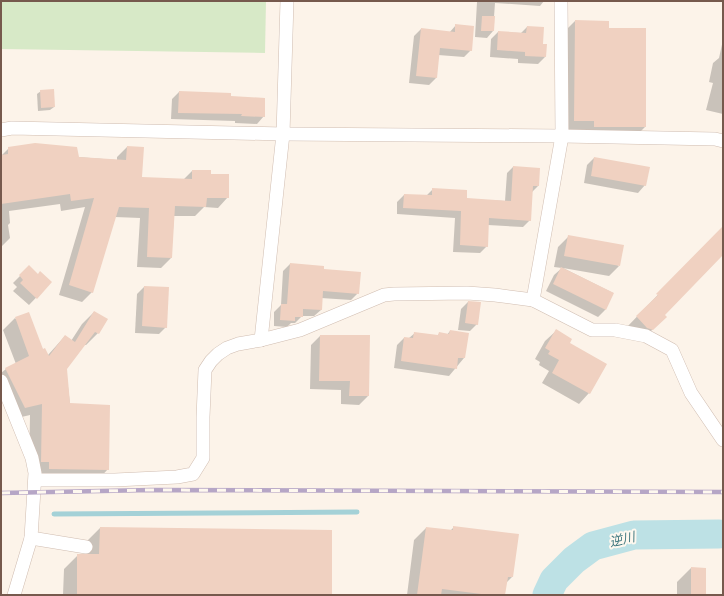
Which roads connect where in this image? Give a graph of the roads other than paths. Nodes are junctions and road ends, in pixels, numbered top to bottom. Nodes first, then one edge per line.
1 (287, 1) edge
2 (561, 1) edge
3 (1, 130) edge
4 (283, 134) junction
5 (562, 136) junction
6 (723, 141) edge
7 (533, 300) junction
8 (261, 340) junction
9 (1, 381) edge
10 (723, 440) edge
11 (36, 480) junction
12 (31, 538) junction
13 (86, 547) dead end
14 (14, 595) edge

1 - 4 street
2 - 5 street
3 - 4 street
4 - 5 street
4 - 8 street
5 - 6 street
5 - 7 street
7 - 8 street
7 - 10 street
8 - 11 street
9 - 11 street
11 - 12 street
12 - 13 street
12 - 14 street

